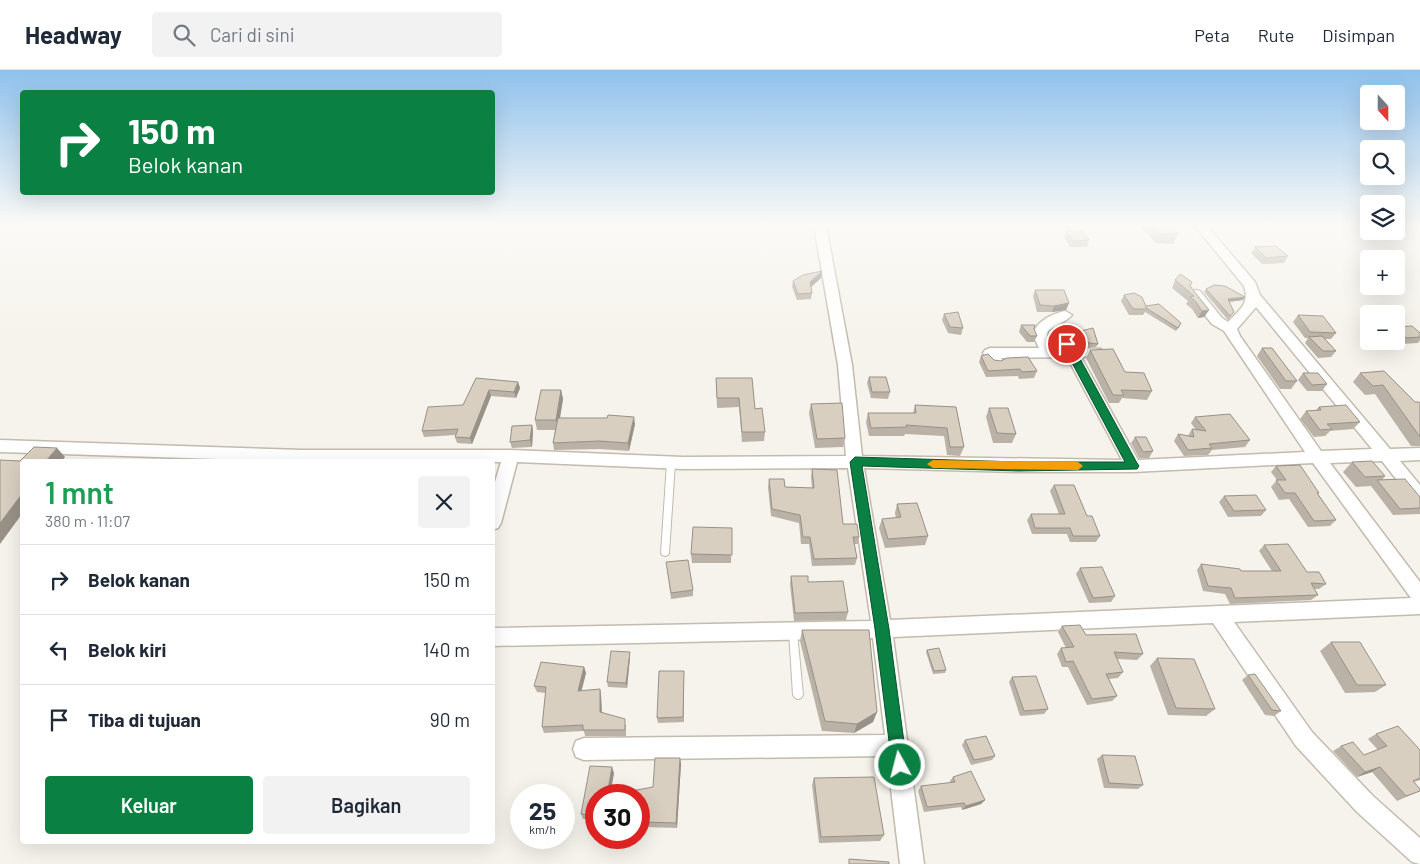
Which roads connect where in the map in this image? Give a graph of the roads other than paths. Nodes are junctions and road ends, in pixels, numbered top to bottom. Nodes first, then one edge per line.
1 (827, 263) edge
2 (1232, 263) edge
3 (1194, 292) edge
4 (1254, 296) junction
5 (1065, 315) dead end
6 (1230, 328) junction
7 (1069, 348) junction
8 (1048, 352) junction
9 (1096, 352) edge
10 (998, 362) edge
11 (0, 446) edge
12 (1420, 454) edge
13 (1387, 455) junction
14 (511, 456) junction
15 (1317, 457) junction
16 (855, 462) junction
17 (670, 463) junction
18 (1133, 466) junction
19 (1420, 497) edge
20 (495, 512) edge
21 (666, 553) dead end
22 (1419, 595) edge
23 (1216, 614) junction
24 (882, 629) junction
25 (793, 632) junction
26 (495, 637) edge
27 (798, 695) dead end
28 (898, 745) junction
29 (584, 749) dead end
30 (1420, 854) edge
31 (912, 864) edge

1 - 16 street
2 - 4 street
3 - 6 street
4 - 6 street
4 - 13 street
5 - 8 street
6 - 15 street
7 - 8 street
7 - 9 street
7 - 18 street
8 - 10 street
11 - 14 street
12 - 13 street
13 - 15 street
13 - 19 street
14 - 17 street
14 - 20 street
15 - 18 street
15 - 22 street
16 - 17 street
16 - 18 street
16 - 24 street
17 - 21 lane
22 - 23 street
23 - 24 street
23 - 30 street
24 - 25 street
24 - 28 street
25 - 26 street
25 - 27 lane
28 - 29 street
28 - 31 street

